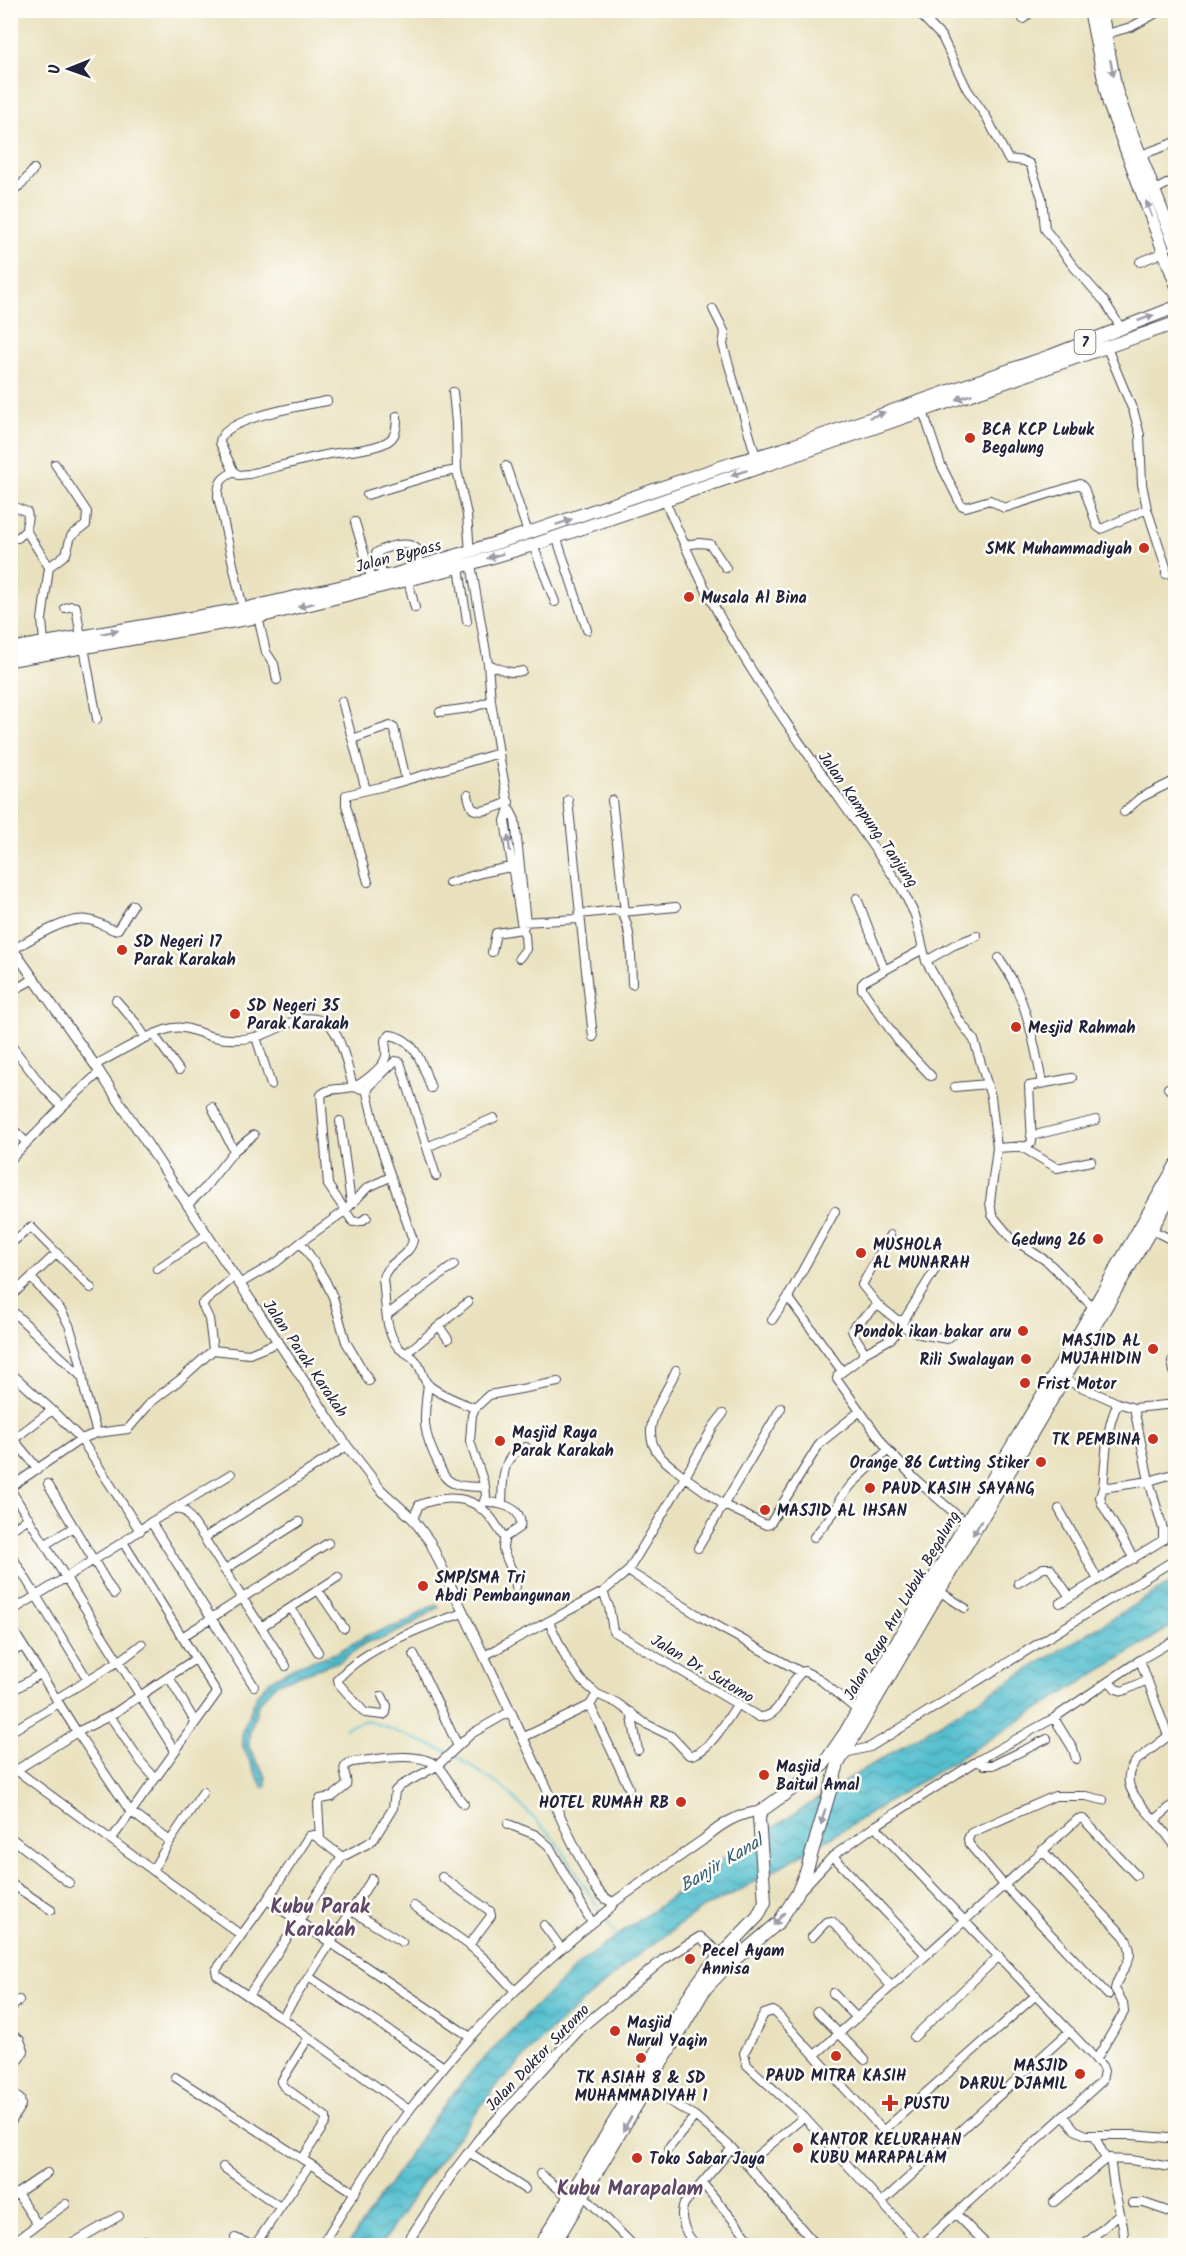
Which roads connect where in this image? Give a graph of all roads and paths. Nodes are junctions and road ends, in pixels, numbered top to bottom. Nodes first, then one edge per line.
1 (916, 10) edge
2 (1034, 10) edge
3 (1090, 10) edge
4 (1101, 10) edge
5 (1163, 11) edge
6 (1023, 19) dead end
7 (1099, 35) junction
8 (1176, 142) edge
9 (1141, 155) junction
10 (34, 169) dead end
11 (1176, 179) edge
12 (1155, 190) junction
13 (10, 192) edge
14 (1170, 249) edge
15 (1140, 262) dead end
16 (1176, 284) edge
17 (1176, 307) edge
18 (713, 309) dead end
19 (1176, 323) edge
20 (1121, 327) junction
21 (1107, 348) junction
22 (453, 392) dead end
23 (327, 400) dead end
24 (923, 411) junction
25 (397, 416) dead end
26 (756, 457) junction
27 (56, 464) dead end
28 (506, 466) dead end
29 (457, 470) junction
30 (234, 472) junction
31 (367, 495) dead end
32 (664, 499) junction
33 (10, 506) edge
34 (1147, 509) junction
35 (355, 522) dead end
36 (26, 530) junction
37 (10, 536) edge
38 (556, 536) junction
39 (531, 539) junction
40 (685, 545) junction
41 (467, 561) junction
42 (421, 566) junction
43 (49, 567) junction
44 (726, 567) dead end
45 (1166, 574) dead end
46 (377, 578) junction
47 (408, 580) junction
48 (555, 602) dead end
49 (65, 608) dead end
50 (415, 608) dead end
51 (243, 609) junction
52 (258, 617) junction
53 (466, 621) dead end
54 (587, 630) dead end
55 (136, 633) junction
56 (44, 642) junction
57 (83, 642) junction
58 (10, 649) edge
59 (10, 660) edge
60 (488, 664) junction
61 (522, 671) dead end
62 (277, 680) dead end
63 (342, 701) dead end
64 (491, 701) junction
65 (440, 712) dead end
66 (97, 719) dead end
67 (352, 739) junction
68 (499, 753) junction
69 (406, 780) junction
70 (1176, 780) edge
71 (366, 790) junction
72 (468, 795) dead end
73 (568, 800) dead end
74 (612, 800) dead end
75 (509, 805) junction
76 (1124, 812) dead end
77 (516, 866) junction
78 (368, 882) dead end
79 (449, 883) dead end
80 (857, 898) dead end
81 (133, 904) dead end
82 (676, 907) dead end
83 (623, 912) junction
84 (579, 917) junction
85 (524, 926) junction
86 (977, 936) dead end
87 (12, 947) edge
88 (923, 949) junction
89 (492, 952) dead end
90 (519, 958) dead end
91 (999, 958) dead end
92 (926, 961) junction
93 (884, 969) junction
94 (34, 979) junction
95 (632, 984) dead end
96 (10, 992) edge
97 (117, 1000) dead end
98 (593, 1036) dead end
99 (150, 1037) junction
100 (256, 1037) junction
101 (10, 1044) edge
102 (98, 1068) junction
103 (179, 1070) dead end
104 (931, 1076) dead end
105 (1072, 1078) dead end
106 (1042, 1083) junction
107 (987, 1084) junction
108 (271, 1085) dead end
109 (353, 1087) junction
110 (955, 1087) dead end
111 (431, 1088) dead end
112 (1168, 1088) dead end
113 (368, 1090) junction
114 (1176, 1096) edge
115 (62, 1107) junction
116 (212, 1107) dead end
117 (494, 1118) dead end
118 (1096, 1119) dead end
119 (340, 1121) dead end
120 (10, 1126) edge
121 (254, 1135) dead end
122 (1031, 1136) junction
123 (27, 1143) junction
124 (1019, 1146) junction
125 (427, 1147) junction
126 (997, 1148) junction
127 (234, 1151) junction
128 (10, 1160) edge
129 (1091, 1161) dead end
130 (1174, 1169) edge
131 (436, 1176) dead end
132 (390, 1177) junction
133 (1176, 1187) edge
134 (351, 1203) junction
135 (187, 1205) junction
136 (345, 1211) junction
137 (835, 1211) dead end
138 (366, 1217) dead end
139 (1150, 1229) junction
140 (206, 1235) junction
141 (890, 1235) dead end
142 (301, 1242) junction
143 (1176, 1242) edge
144 (10, 1244) edge
145 (57, 1253) junction
146 (454, 1265) dead end
147 (936, 1268) dead end
148 (157, 1269) dead end
149 (31, 1278) junction
150 (237, 1281) junction
151 (91, 1288) dead end
152 (10, 1297) edge
153 (788, 1297) junction
154 (468, 1302) dead end
155 (878, 1305) junction
156 (1093, 1307) junction
157 (10, 1309) edge
158 (388, 1314) junction
159 (772, 1320) dead end
160 (903, 1323) junction
161 (439, 1326) junction
162 (953, 1334) dead end
163 (448, 1339) dead end
164 (279, 1342) junction
165 (213, 1350) junction
166 (408, 1352) junction
167 (863, 1354) junction
168 (1172, 1361) dead end
169 (676, 1370) dead end
170 (842, 1371) junction
171 (10, 1372) edge
172 (81, 1376) junction
173 (1063, 1379) junction
174 (369, 1381) dead end
175 (1176, 1382) edge
176 (558, 1383) dead end
177 (428, 1384) junction
178 (1118, 1403) junction
179 (1176, 1404) edge
180 (475, 1408) junction
181 (781, 1408) dead end
182 (1134, 1408) junction
183 (52, 1410) junction
184 (859, 1412) junction
185 (723, 1414) dead end
186 (97, 1433) junction
187 (11, 1439) edge
188 (81, 1439) junction
189 (347, 1446) junction
190 (526, 1447) dead end
191 (888, 1450) junction
192 (1009, 1464) junction
193 (38, 1469) junction
194 (1176, 1473) edge
195 (231, 1474) dead end
196 (685, 1477) junction
197 (1149, 1481) junction
198 (48, 1484) dead end
199 (13, 1486) edge
200 (485, 1487) junction
201 (1103, 1488) junction
202 (502, 1504) junction
203 (483, 1505) junction
204 (724, 1505) junction
205 (175, 1508) junction
206 (1059, 1509) dead end
207 (29, 1518) junction
208 (412, 1519) junction
209 (150, 1522) junction
210 (299, 1522) dead end
211 (967, 1524) junction
212 (74, 1527) junction
213 (10, 1530) edge
214 (140, 1530) junction
215 (814, 1537) dead end
216 (204, 1538) junction
217 (504, 1538) junction
218 (123, 1542) junction
219 (46, 1544) junction
220 (328, 1544) dead end
221 (698, 1548) dead end
222 (10, 1553) edge
223 (1134, 1559) junction
224 (1176, 1559) edge
225 (94, 1561) junction
226 (224, 1570) junction
227 (628, 1571) junction
228 (941, 1576) junction
229 (338, 1577) dead end
230 (67, 1578) junction
231 (1098, 1580) junction
232 (1018, 1583) dead end
233 (516, 1587) dead end
234 (318, 1590) junction
235 (939, 1591) junction
236 (603, 1592) junction
237 (114, 1594) dead end
238 (37, 1596) junction
239 (1070, 1597) junction
240 (242, 1599) junction
241 (1060, 1603) dead end
242 (291, 1608) junction
243 (965, 1608) dead end
244 (10, 1612) edge
245 (463, 1613) junction
246 (212, 1618) junction
247 (549, 1622) junction
248 (10, 1625) edge
249 (261, 1627) junction
250 (344, 1628) dead end
251 (182, 1637) junction
252 (1176, 1639) edge
253 (142, 1644) dead end
254 (23, 1646) junction
255 (318, 1652) dead end
256 (10, 1653) edge
257 (414, 1654) dead end
258 (484, 1656) junction
259 (195, 1659) junction
260 (1140, 1660) junction
261 (118, 1661) junction
262 (286, 1666) dead end
263 (801, 1672) junction
264 (40, 1674) junction
265 (169, 1677) junction
266 (88, 1680) junction
267 (1109, 1680) junction
268 (1148, 1680) junction
269 (254, 1686) dead end
270 (10, 1692) edge
271 (597, 1694) junction
272 (382, 1696) dead end
273 (140, 1697) junction
274 (58, 1701) junction
275 (738, 1703) junction
276 (590, 1705) junction
277 (511, 1711) junction
278 (858, 1711) junction
279 (631, 1712) junction
280 (110, 1716) junction
281 (1054, 1718) junction
282 (195, 1722) junction
283 (1176, 1730) edge
284 (10, 1732) edge
285 (77, 1732) junction
286 (1168, 1736) junction
287 (524, 1737) junction
288 (1047, 1739) dead end
289 (452, 1750) junction
290 (638, 1750) dead end
291 (175, 1751) junction
292 (845, 1753) junction
293 (1076, 1759) dead end
294 (977, 1761) junction
295 (436, 1766) junction
296 (13, 1772) edge
297 (155, 1778) junction
298 (628, 1788) dead end
299 (203, 1792) dead end
300 (1103, 1800) dead end
301 (1176, 1802) edge
302 (464, 1804) dead end
303 (130, 1811) junction
304 (760, 1817) junction
305 (1155, 1820) junction
306 (508, 1824) dead end
307 (875, 1826) junction
308 (10, 1837) edge
309 (111, 1839) junction
310 (320, 1839) junction
311 (170, 1841) junction
312 (1176, 1847) edge
313 (1042, 1850) junction
314 (834, 1856) junction
315 (342, 1857) junction
316 (153, 1869) junction
317 (1136, 1875) dead end
318 (441, 1877) dead end
319 (372, 1880) dead end
320 (10, 1883) edge
321 (69, 1883) dead end
322 (1005, 1885) junction
323 (797, 1894) junction
324 (267, 1900) junction
325 (414, 1906) dead end
326 (612, 1906) junction
327 (51, 1910) dead end
328 (352, 1911) junction
329 (963, 1921) junction
330 (300, 1922) junction
331 (593, 1922) junction
332 (544, 1925) dead end
333 (241, 1935) junction
334 (812, 1937) dead end
335 (402, 1942) dead end
336 (331, 1943) junction
337 (469, 1945) junction
338 (561, 1948) junction
339 (721, 1955) junction
340 (926, 1955) junction
341 (999, 1956) junction
342 (309, 1977) junction
343 (891, 1986) junction
344 (515, 1991) junction
345 (833, 1993) dead end
346 (1036, 1995) junction
347 (1108, 1995) dead end
348 (249, 1996) junction
349 (19, 2000) dead end
350 (10, 2010) edge
351 (817, 2011) dead end
352 (685, 2013) junction
353 (282, 2018) junction
354 (857, 2018) junction
355 (1070, 2031) junction
356 (10, 2033) edge
357 (840, 2033) junction
358 (469, 2036) junction
359 (309, 2037) junction
360 (914, 2037) dead end
361 (814, 2055) junction
362 (865, 2060) dead end
363 (1096, 2060) junction
364 (444, 2067) junction
365 (10, 2073) edge
366 (175, 2077) dead end
367 (648, 2089) junction
368 (10, 2092) edge
369 (409, 2110) junction
370 (695, 2116) junction
371 (804, 2116) junction
372 (1064, 2116) junction
373 (10, 2124) edge
374 (884, 2130) junction
375 (1094, 2135) junction
376 (1168, 2138) dead end
377 (669, 2148) dead end
378 (732, 2148) junction
379 (470, 2153) junction
380 (1108, 2158) junction
381 (306, 2161) junction
382 (748, 2163) junction
383 (224, 2167) dead end
384 (1176, 2168) edge
385 (918, 2169) junction
386 (47, 2173) dead end
387 (540, 2174) dead end
388 (703, 2184) junction
389 (525, 2188) dead end
390 (355, 2193) junction
391 (576, 2193) junction
392 (14, 2195) edge
393 (883, 2201) junction
394 (1053, 2202) dead end
395 (66, 2204) dead end
396 (1134, 2204) dead end
397 (280, 2207) junction
398 (956, 2214) junction
399 (1119, 2214) junction
400 (1176, 2214) edge
401 (118, 2217) dead end
402 (37, 2224) junction
403 (14, 2237) edge
404 (235, 2238) dead end
405 (145, 2240) dead end
406 (814, 2244) edge
407 (632, 2245) edge
408 (920, 2245) edge
409 (24, 2246) edge
410 (68, 2246) edge
411 (136, 2246) edge
412 (321, 2246) edge
413 (405, 2246) edge
414 (540, 2246) edge
415 (553, 2246) edge
416 (698, 2246) edge
417 (755, 2246) edge
418 (988, 2246) edge
419 (1083, 2246) edge
420 (1125, 2246) edge

1 - 20 street
2 - 6 street
3 - 7 main road
4 - 7 main road
5 - 7 street
7 -> 9 main road
14 -> 7 main road
8 - 9 street
9 - 12 main road
10 - 13 street
11 - 12 street
12 - 14 main road
14 - 15 street
14 - 16 main road
20 -> 17 main road, 7
18 - 26 street
19 - 21 main road, 7
26 -> 20 main road, 7
21 -> 24 main road, 7
21 - 34 street
22 - 29 street
23 - 30 street
24 -> 32 main road
24 - 34 street
25 - 30 street
39 -> 26 main road
27 - 43 street
28 - 39 street
29 - 31 street
29 - 41 street
30 - 51 street
32 - 38 main road
32 - 40 street, Jalan Kampung Tanjung
33 - 36 street
34 - 45 street
35 - 46 street
36 - 37 street
36 - 43 street
38 - 39 main road
38 - 54 street
39 - 41 main road
39 - 48 street
40 - 44 street
40 - 88 street, Jalan Kampung Tanjung
41 - 42 main road, Jalan Bypass
41 - 47 main road
41 - 53 street
41 - 60 street
42 - 46 main road, Jalan Bypass
42 - 46 street
43 - 56 street
46 - 51 main road, Jalan Bypass
47 - 50 street
47 -> 52 main road
49 - 57 street
51 - 55 main road, Jalan Bypass
52 - 55 main road
52 - 62 street
55 - 57 main road
56 - 57 main road
56 - 58 main road
57 - 59 main road
57 - 66 street
60 - 61 street
60 - 64 street
63 - 67 street
64 - 65 street
64 - 68 street
67 - 69 street
67 - 71 street
68 - 69 street
68 - 75 street
69 - 71 street
70 - 76 street
71 - 78 street
72 - 75 street
73 - 84 street
74 - 83 street
75 - 77 street
77 - 79 street
77 - 85 street
80 - 93 street
81 - 87 street
82 - 83 street
83 - 84 street
83 - 95 street
84 - 85 street
84 - 98 street
85 - 89 street
85 - 90 street
86 - 92 street
87 - 94 street, Jalan Parak Karakah
88 - 92 street, Jalan Kampung Tanjung
88 - 93 street
91 - 106 street
92 - 107 street, Jalan Kampung Tanjung
93 - 104 street
94 - 96 street
94 - 102 street, Jalan Parak Karakah
97 - 99 street
99 - 100 street
99 - 102 street
99 - 103 street
100 - 108 street
100 - 109 street
101 - 115 street
102 - 115 street
102 - 135 street, Jalan Parak Karakah
105 - 106 street
106 - 122 street
107 - 110 street
107 - 126 street, Jalan Kampung Tanjung
109 - 111 street
109 - 113 street
109 - 136 street
112 - 114 street
113 - 125 street
113 - 132 street
115 - 123 street
116 - 127 street
117 - 125 street
118 - 122 street
119 - 134 street
120 - 123 street
121 - 127 street
122 - 124 street
123 - 128 street
124 - 126 street
124 - 129 street
125 - 131 street
126 - 156 street, Jalan Kampung Tanjung
127 - 135 street
130 - 156 main road, Jalan Raya Aru Lubuk Begalung
132 - 134 street
132 - 158 street
133 - 139 main road, Jalan Raya Aru Lubuk Begalung
134 - 136 street
135 - 140 street, Jalan Parak Karakah
136 - 138 street
136 - 142 street
137 - 153 street
139 - 143 street
139 - 173 main road, Jalan Raya Aru Lubuk Begalung
140 - 148 street
140 - 150 street, Jalan Parak Karakah
141 - 155 street
142 - 150 street
142 - 174 street
144 - 145 street
145 - 149 street
145 - 151 street
146 - 158 street
147 - 160 street
149 - 152 street
149 - 172 street
150 - 164 street, Jalan Parak Karakah
150 - 165 street
153 - 159 street
153 - 170 street
154 - 161 street
155 - 160 street
155 - 167 street
156 - 192 main road, Jalan Raya Aru Lubuk Begalung
157 - 172 street
158 - 166 street
160 - 162 street
160 - 167 street
161 - 163 street
161 - 166 street
164 - 165 street
164 - 189 street, Jalan Parak Karakah
165 - 186 street
166 - 177 street
167 - 170 street
168 - 175 street
169 - 196 street
170 - 184 street
171 - 183 street
172 - 186 street
173 - 178 street
173 - 192 main road, Jalan Raya Aru Lubuk Begalung
176 - 180 street
177 - 180 street
177 - 200 street
178 - 182 street
178 - 201 street
179 - 182 street
180 - 200 street
181 - 204 street
182 - 197 street
183 - 187 street
183 - 188 street
184 - 191 street
184 - 204 street
185 - 196 street
186 - 188 street
187 - 193 street
188 - 193 street
188 - 214 street
189 - 208 street, Jalan Parak Karakah
189 - 216 street
190 - 202 street
191 - 211 street
191 - 215 street
192 - 211 main road, Jalan Raya Aru Lubuk Begalung
192 -> 228 main road, Jalan Raya Aru Lubuk Begalung
193 - 199 street
194 - 197 street
195 - 205 street
196 - 204 street
196 - 227 street
197 - 201 street
197 - 223 street
198 - 212 street
199 - 207 street
200 - 203 street
201 - 223 street
202 - 203 street
202 - 217 street
203 - 208 street
203 - 217 street
204 - 221 street
205 - 209 street
205 - 216 street
206 - 231 street
207 - 213 street
207 - 219 street
208 - 245 street, Jalan Parak Karakah
209 - 214 street
209 - 246 street
210 - 226 street
211 - 228 main road, Jalan Raya Aru Lubuk Begalung
212 - 219 street
212 - 225 street
214 - 218 street
216 - 226 street
217 - 233 street
218 - 225 street
218 - 251 street
219 - 230 street
220 - 240 street
222 - 238 street
223 - 231 street
224 - 292 street
225 - 230 street
225 - 237 street
226 - 240 street
227 - 236 street
227 - 263 street
228 - 235 main road, Jalan Raya Aru Lubuk Begalung
228 - 278 main road, Jalan Raya Aru Lubuk Begalung
229 - 234 street
230 - 238 street
230 - 261 street
231 - 239 street
232 - 239 street
234 - 242 street
234 - 250 street
235 - 243 street
235 - 292 main road, Jalan Raya Aru Lubuk Begalung
236 - 247 street
236 - 275 street, Jalan Dr. Sutomo
238 - 244 street
238 - 266 street
239 - 241 street
240 - 246 street
240 - 249 street
242 - 249 street
242 - 255 street
245 - 258 street, Jalan Parak Karakah
245 - 272 street
246 - 251 street
246 - 269 street
247 - 258 street
247 - 271 street
248 - 254 street
249 - 262 street
251 - 259 street
252 - 260 street
253 - 261 street
254 - 256 street
254 - 264 street
257 - 289 street
258 - 277 street, Jalan Parak Karakah
259 - 265 street
259 - 282 street
260 - 267 street
260 - 268 street
261 - 266 street
261 - 273 street
263 - 275 street, Jalan Dr. Sutomo
263 - 278 street
264 - 270 street
264 - 274 street
265 - 273 street
265 - 282 street
266 - 274 street
267 - 268 street
267 - 281 street
268 - 286 street
271 - 276 street
271 - 279 street
273 - 280 street
273 - 291 street
274 - 284 street
274 - 285 street
275 - 279 street
276 - 287 street
276 - 298 street
277 - 287 street, Jalan Parak Karakah
277 - 289 street
278 - 304 main road, Jalan Raya Aru Lubuk Begalung
279 - 290 street
280 - 285 street
280 - 297 street
281 - 293 street
281 - 294 street
282 - 291 street
283 - 286 street
285 - 296 street
285 - 303 street
286 - 305 street
287 - 326 street, Jalan Parak Karakah
288 - 294 street
289 - 295 street
291 - 297 street
292 -> 323 main road, Jalan Raya Aru Lubuk Begalung
294 - 307 street
295 - 302 street
295 - 310 street
295 - 315 street
296 - 309 street
297 - 303 street
299 - 311 street
300 - 322 street
301 - 305 street
303 - 309 street
303 - 311 street
304 - 326 street
304 - 339 main road
305 - 312 street
306 - 331 street
307 - 314 street
307 - 329 street
308 - 321 street
309 - 316 street
310 - 315 street
310 - 324 street
311 - 316 street
313 - 317 street
313 - 322 street
313 - 363 street
314 - 323 street
314 - 340 street
315 - 330 street
316 - 333 street
318 - 337 street
319 - 328 street
320 - 327 street
322 - 329 street
322 - 347 street
323 -> 352 main road, Jalan Raya Aru Lubuk Begalung
324 - 330 street
324 - 333 street
325 - 337 street
326 - 331 street
328 - 335 street
328 - 336 street
329 - 340 street
329 - 341 street
330 - 336 street
330 - 348 street
331 - 338 street
332 - 338 street
333 - 348 street
334 - 343 street
336 - 342 street
336 - 358 street
337 - 344 street
338 - 344 street
339 - 352 main road
339 - 379 street, Jalan Doktor Sutomo
340 - 343 street
341 - 346 street
341 - 360 street
342 - 353 street
342 - 364 street
343 - 354 street
344 - 358 street
345 - 354 street
346 - 355 street
346 - 374 street
348 - 353 street
349 - 350 street
351 - 357 street
352 - 367 main road
352 - 391 main road
353 - 359 street
354 - 357 street
355 - 363 street
355 - 385 street
356 - 365 street
357 - 361 street
357 - 362 street
358 - 364 street
359 - 369 street
359 - 381 street
361 - 371 street
361 - 374 street
363 - 372 street
364 - 369 street
366 - 381 street
367 - 370 street
367 -> 391 main road
368 - 373 street
369 - 390 street
370 - 377 street
370 - 378 street
371 - 382 street
371 - 393 street
372 - 375 street
372 - 398 street
374 - 385 street
375 - 376 street
375 - 380 street
378 - 382 street
378 - 388 street
379 - 389 street
379 - 413 street, Jalan Doktor Sutomo
380 - 384 street
380 - 394 street
380 - 399 street
381 - 390 street
381 - 397 street
382 - 406 street
383 - 397 street
385 - 393 street
386 - 392 street
387 - 391 street
388 - 416 street
388 - 417 street
390 - 412 street
391 - 407 street
391 - 414 main road
391 - 415 main road
392 - 402 street
393 - 408 street
395 - 402 street
396 - 400 street
397 - 404 street
398 - 408 street
398 - 418 street
399 - 419 street
399 - 420 street
401 - 410 street
402 - 403 street
403 - 409 street
405 - 411 street

